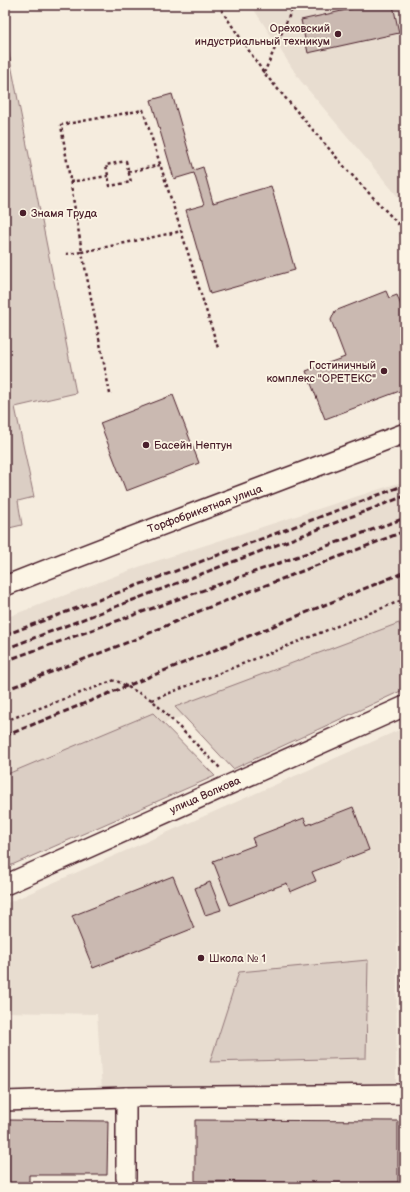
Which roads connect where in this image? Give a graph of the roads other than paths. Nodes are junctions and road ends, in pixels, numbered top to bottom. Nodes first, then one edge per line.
1 (405, 433) edge
2 (5, 586) edge
3 (404, 706) edge
4 (5, 885) edge
5 (403, 1094) edge
6 (126, 1097) junction
7 (5, 1101) edge
8 (126, 1178) dead end

1 - 2 street, Торфобрикетная улица
3 - 4 street, улица Волкова
5 - 6 street
6 - 7 street
6 - 8 street

